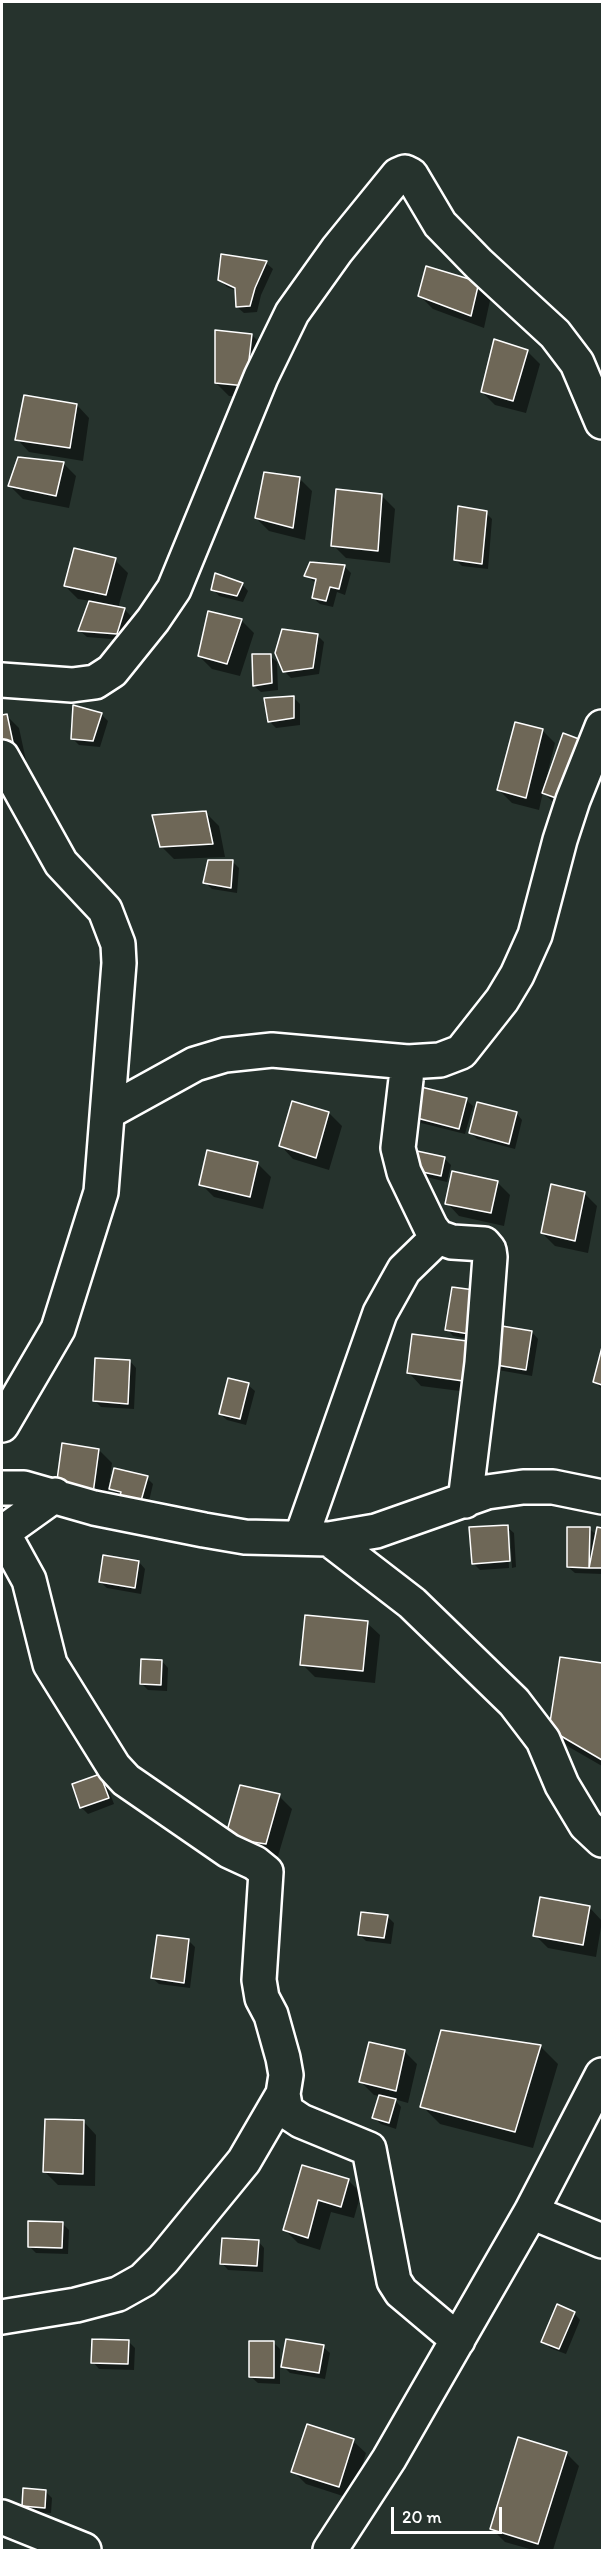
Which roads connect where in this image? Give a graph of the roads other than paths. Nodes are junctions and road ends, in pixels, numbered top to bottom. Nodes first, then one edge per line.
1 (603, 422) edge
2 (2, 680) edge
3 (603, 727) edge
4 (2, 757) edge
5 (408, 1062) junction
6 (108, 1112) junction
7 (438, 1237) junction
8 (2, 1425) edge
9 (2, 1488) edge
10 (55, 1495) junction
11 (603, 1497) edge
12 (465, 1501) junction
13 (2, 1532) edge
14 (315, 1539) junction
15 (603, 1840) edge
16 (603, 2075) edge
17 (283, 2094) junction
18 (531, 2212) junction
19 (603, 2241) edge
20 (2, 2317) edge
21 (458, 2340) junction
22 (2, 2517) edge
23 (326, 2548) edge
24 (84, 2550) edge

1 - 2 street
3 - 5 street
4 - 6 street
5 - 6 street
5 - 7 street
6 - 8 street
7 - 12 street
7 - 14 street
9 - 10 street
10 - 13 street
10 - 14 street
11 - 12 street
12 - 14 street
13 - 17 street
14 - 15 street
16 - 18 street
17 - 20 street
17 - 21 street
18 - 19 street
18 - 21 street
21 - 23 street
22 - 24 street

